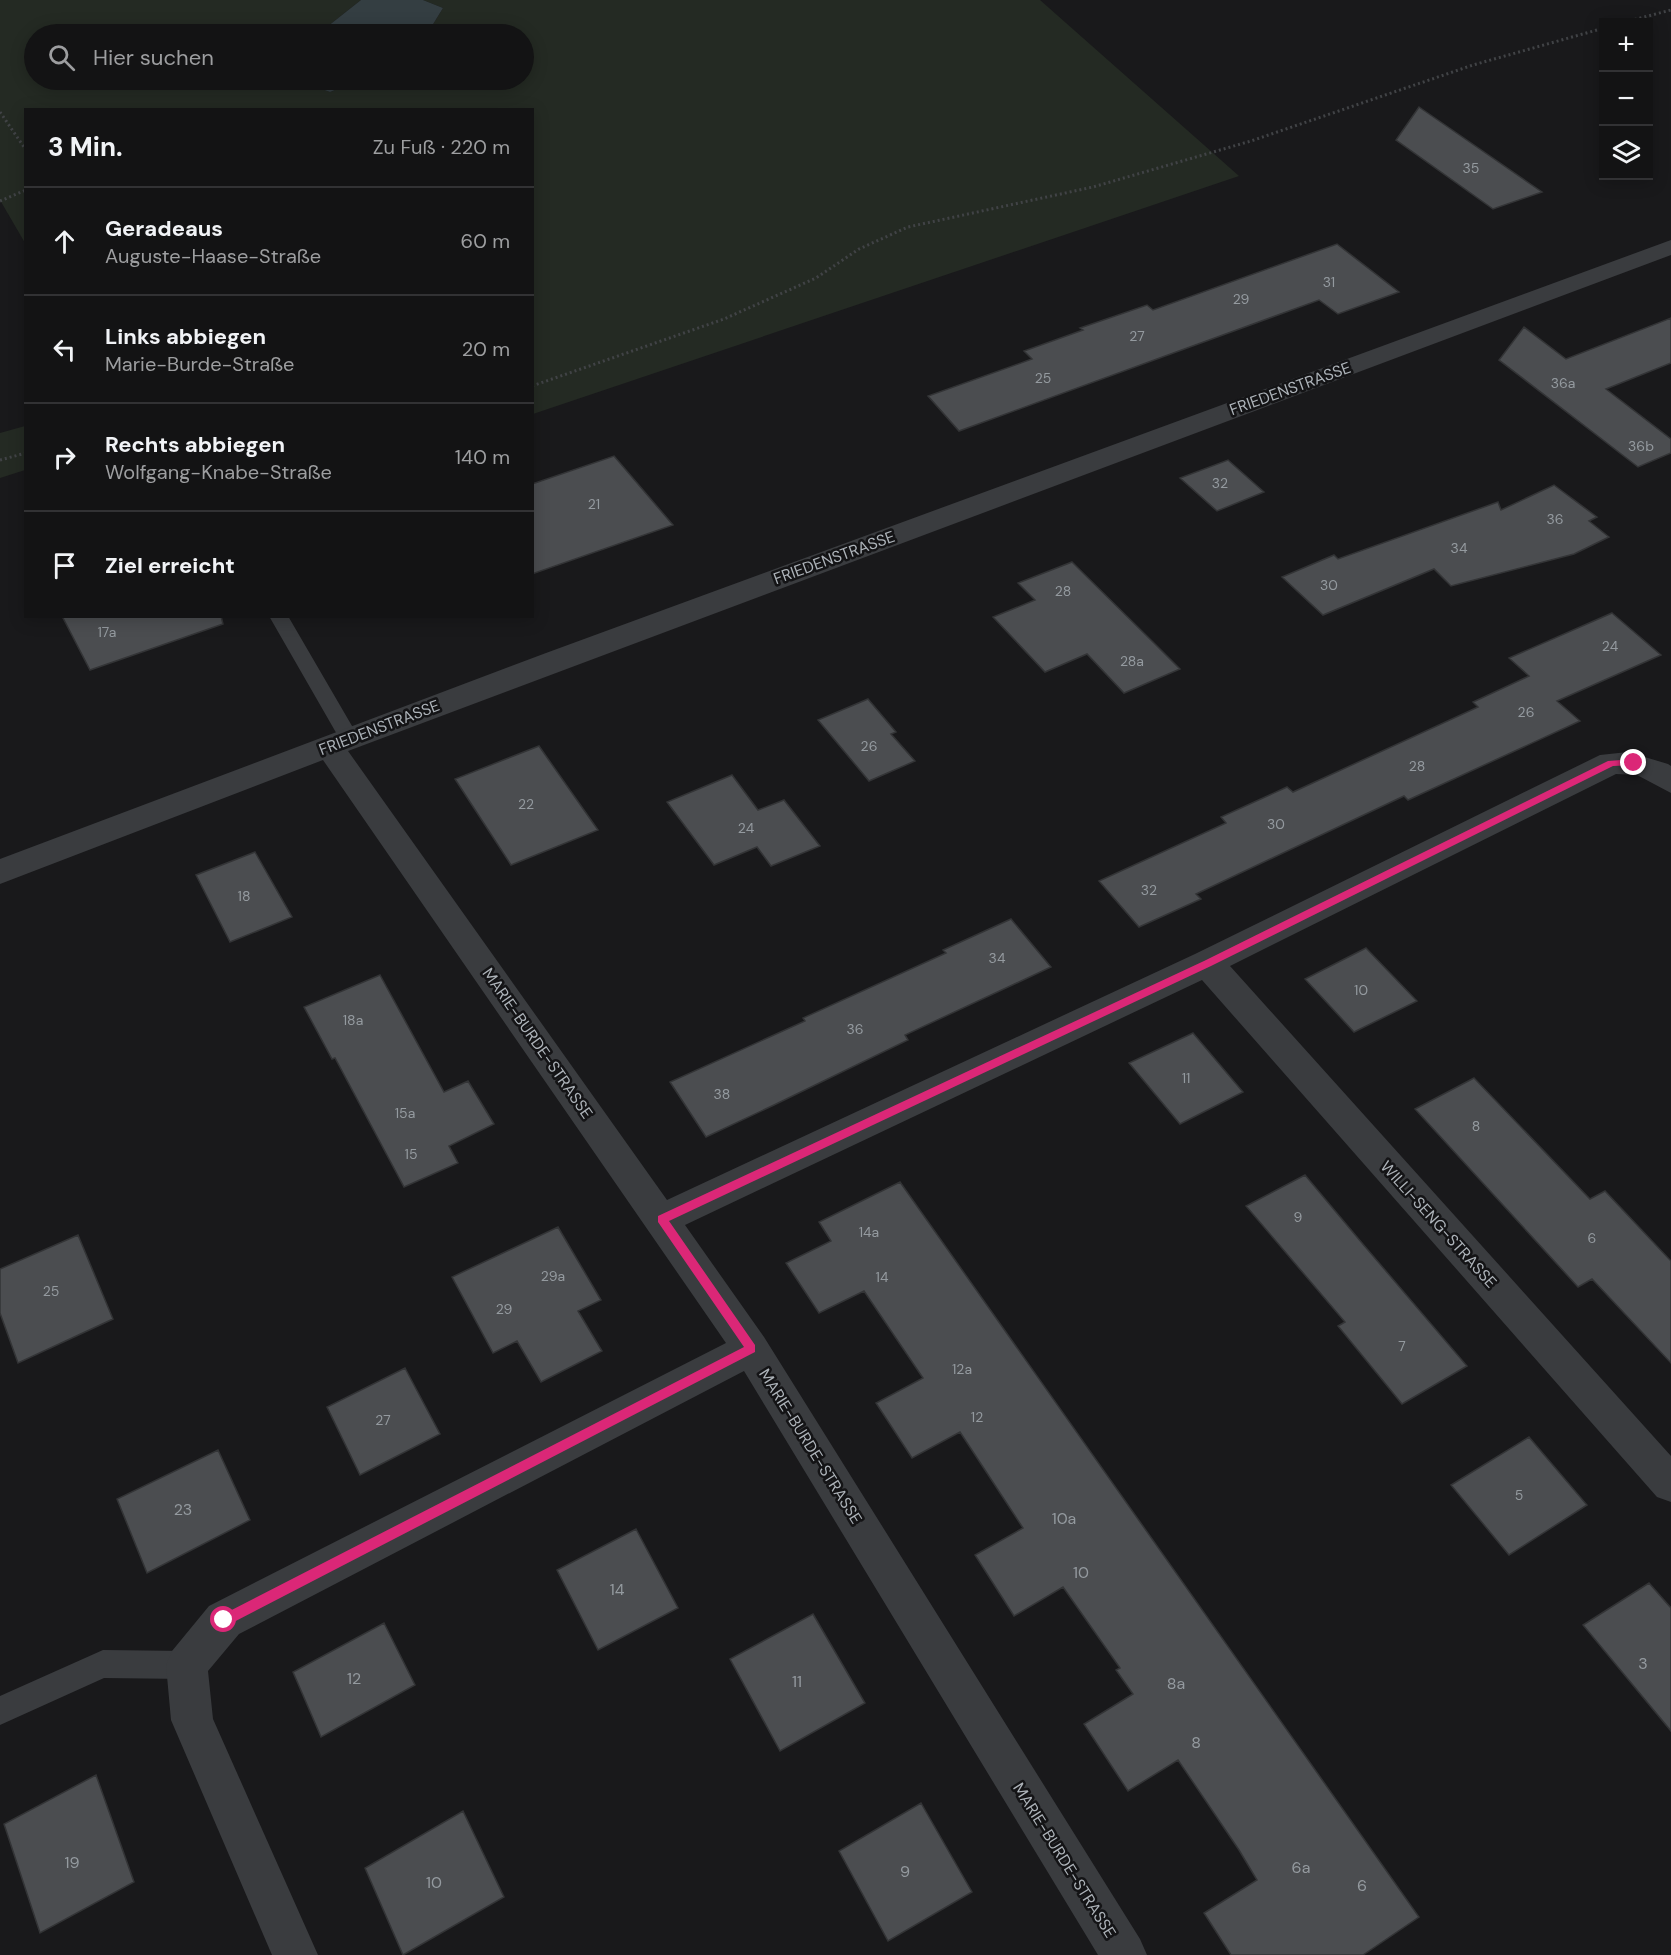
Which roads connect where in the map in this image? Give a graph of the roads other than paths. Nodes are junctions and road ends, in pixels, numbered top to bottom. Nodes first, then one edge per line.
1 (1671, 247) edge
2 (279, 618) edge
3 (339, 742) junction
4 (1671, 782) edge
5 (0, 872) edge
6 (1207, 963) junction
7 (662, 1219) junction
8 (751, 1349) junction
9 (1671, 1484) edge
10 (187, 1665) junction
11 (0, 1711) edge
12 (295, 1955) edge
13 (1124, 1955) edge

1 - 3 street, FRIEDENSTRASSE
2 - 3 lane
3 - 5 street, FRIEDENSTRASSE
3 - 7 street, MARIE-BURDE-STRASSE
4 - 6 street
6 - 7 street
6 - 9 street, WILLI-SENG-STRASSE
7 - 8 street, MARIE-BURDE-STRASSE
8 - 10 street
8 - 13 street, MARIE-BURDE-STRASSE
10 - 11 lane
10 - 12 street

